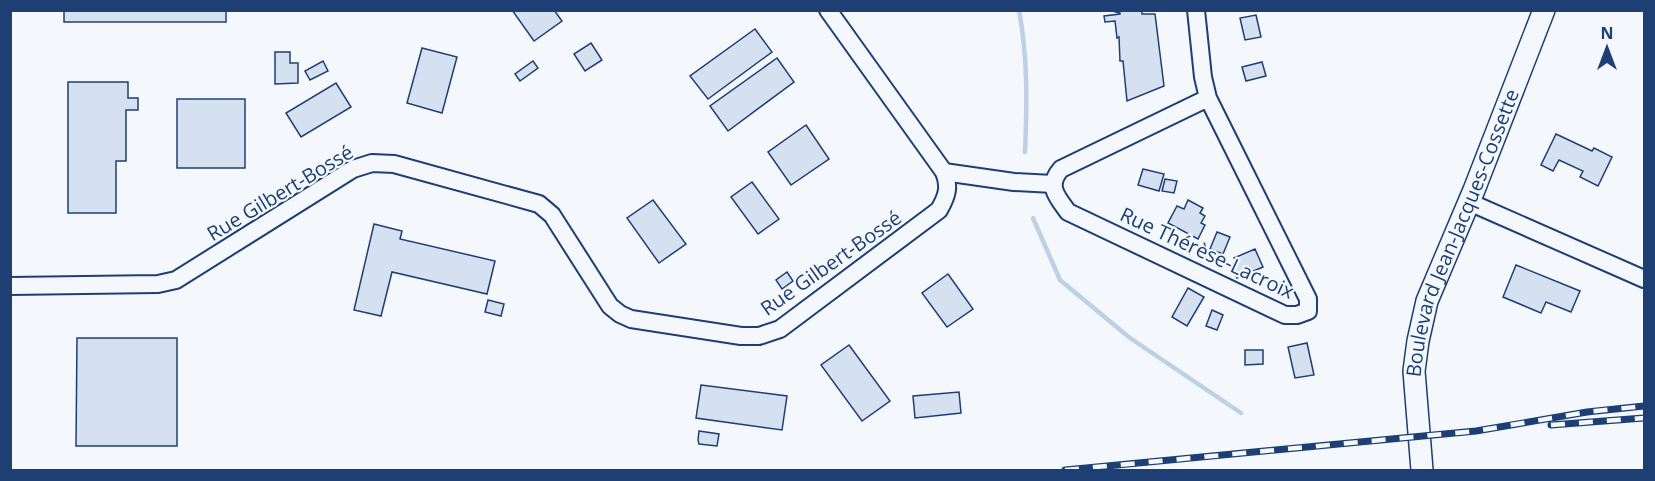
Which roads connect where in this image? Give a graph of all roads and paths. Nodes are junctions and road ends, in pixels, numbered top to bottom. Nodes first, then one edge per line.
1 (828, 10) edge
2 (1196, 10) edge
3 (1544, 10) edge
4 (1208, 98) junction
5 (944, 172) junction
6 (1053, 184) junction
7 (1469, 202) junction
8 (1644, 279) edge
9 (10, 286) edge
10 (1421, 467) edge

1 - 5 street
2 - 4 street, Rue Thérèse-Lacroix
3 - 7 main road, Boulevard Jean-Jacques-Cossette
4 - 6 street
4 - 6 street, Rue Thérèse-Lacroix
5 - 6 street
5 - 9 street, Rue Gilbert-Bossé
7 - 8 street
7 - 10 main road, Boulevard Jean-Jacques-Cossette

